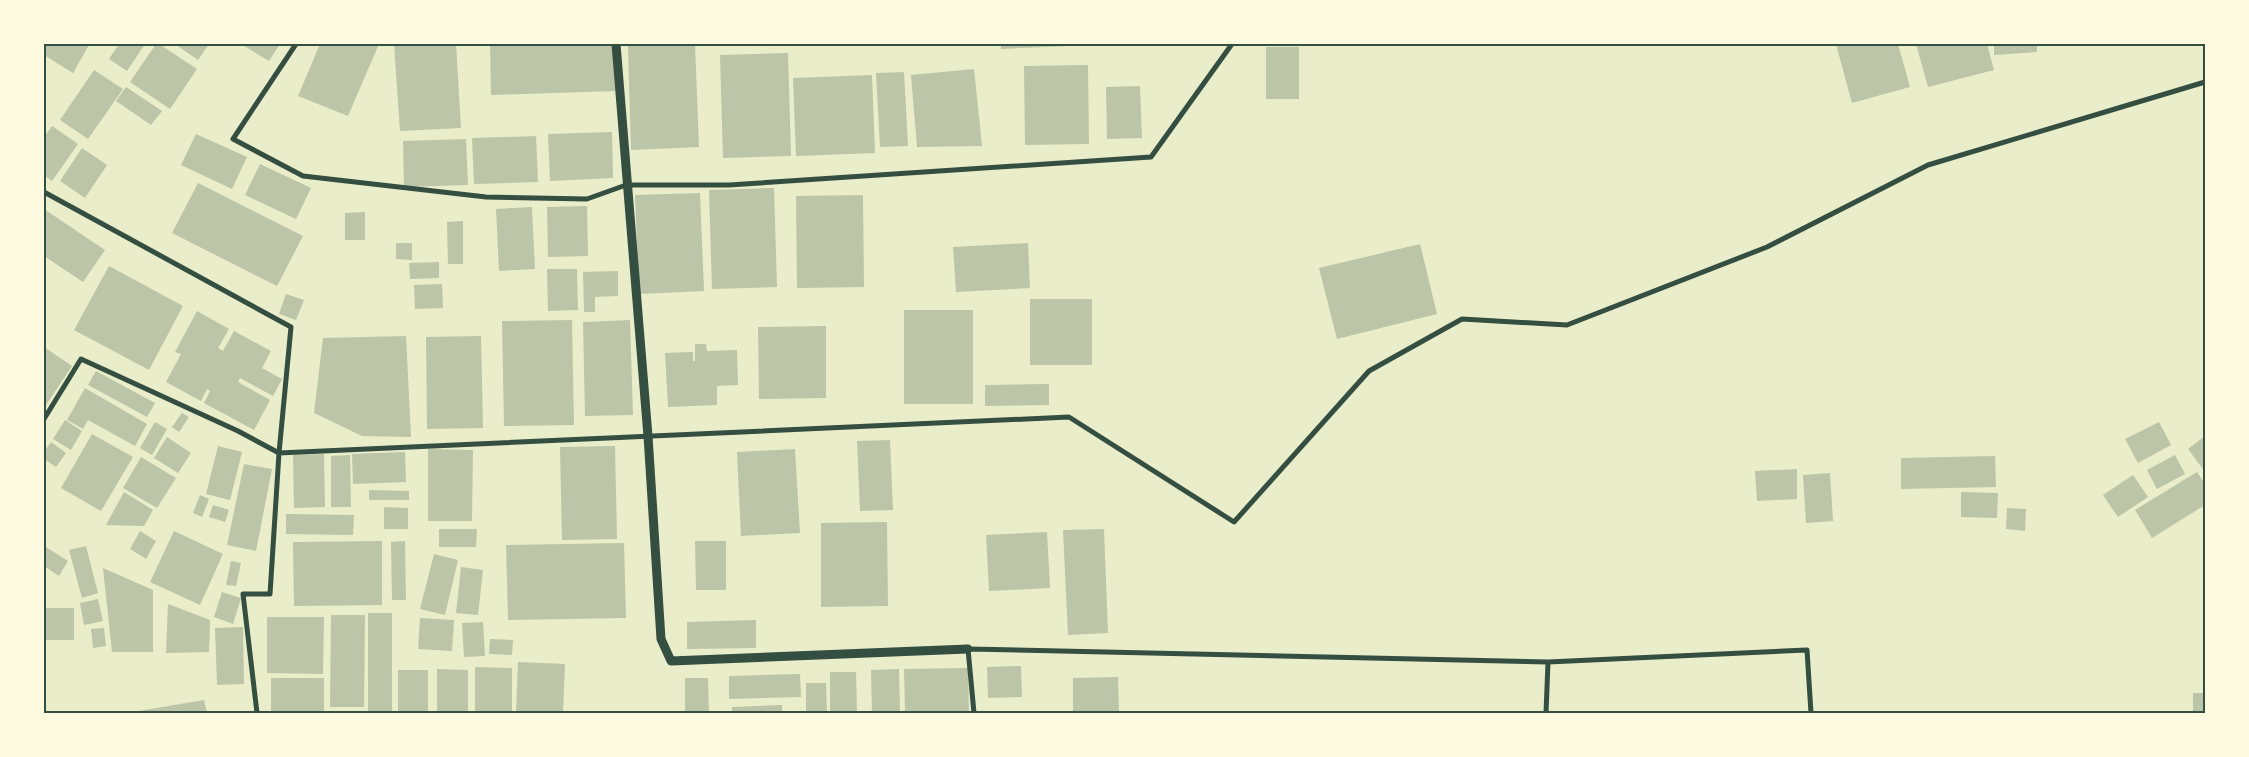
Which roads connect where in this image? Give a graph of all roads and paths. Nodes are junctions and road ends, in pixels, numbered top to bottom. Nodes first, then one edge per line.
1 (296, 44) edge
2 (616, 44) edge
3 (1232, 44) edge
4 (2205, 82) edge
5 (626, 185) junction
6 (44, 192) edge
7 (44, 419) edge
8 (648, 436) junction
9 (278, 453) junction
10 (968, 649) junction
11 (1548, 662) junction
12 (257, 713) edge
13 (974, 713) edge
14 (1546, 713) edge
15 (1811, 713) edge

1 - 5 street
2 - 5 street
3 - 5 street
4 - 8 street
5 - 8 street
6 - 9 street
7 - 9 street
8 - 9 street
8 - 10 street
9 - 12 street
10 - 11 street
10 - 13 street
11 - 14 street
11 - 15 street

